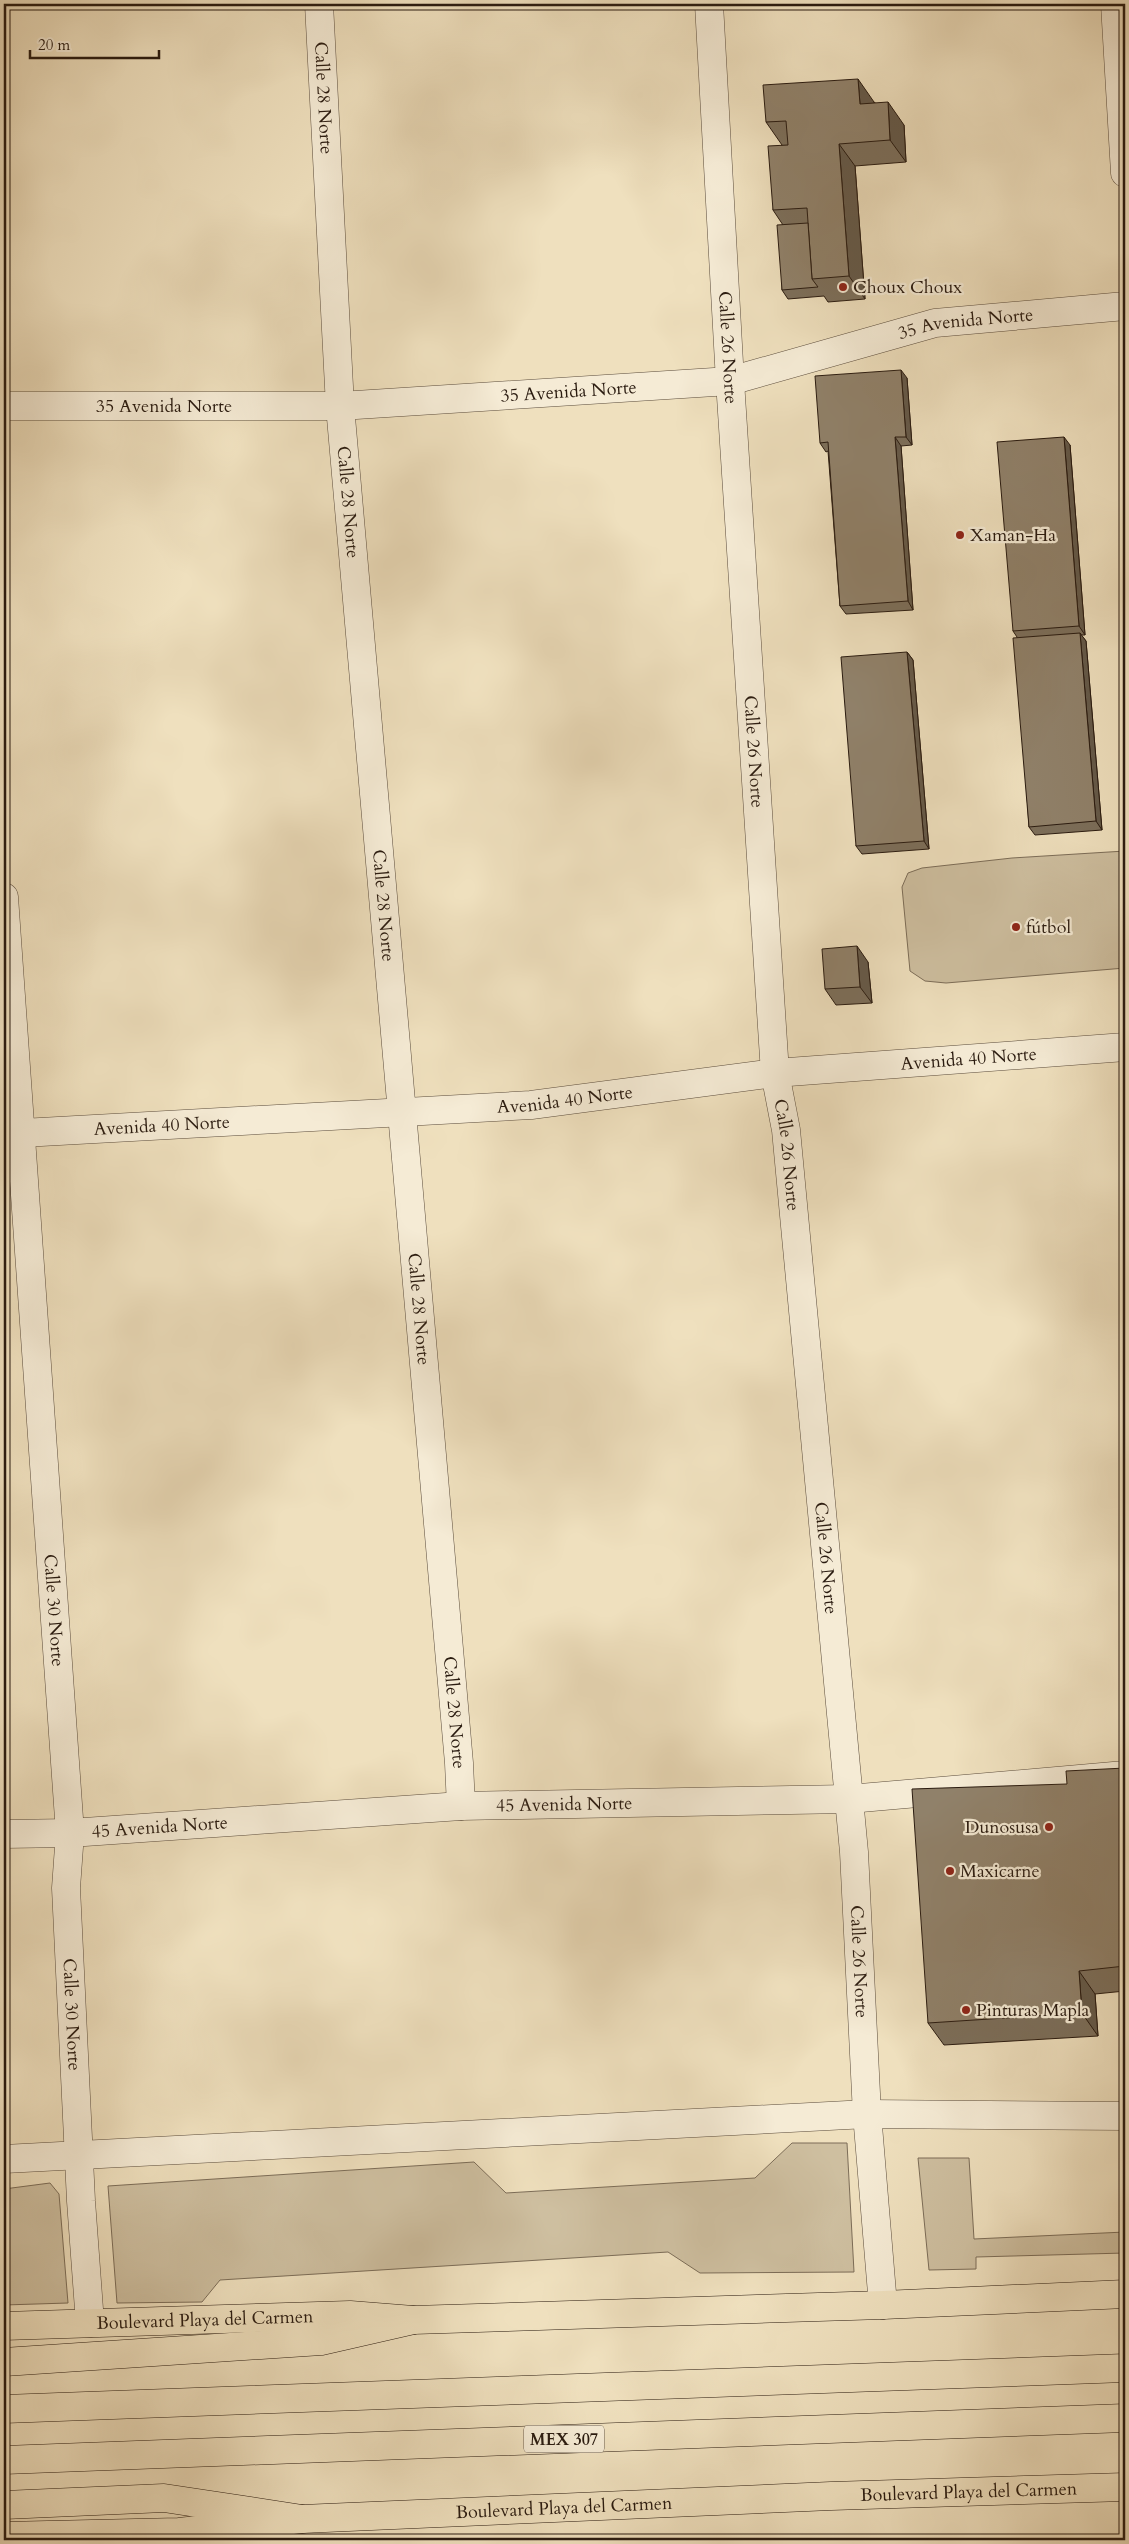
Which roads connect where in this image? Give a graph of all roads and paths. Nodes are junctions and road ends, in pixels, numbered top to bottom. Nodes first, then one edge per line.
1 (320, 4) edge
2 (709, 4) edge
3 (1115, 4) edge
4 (1125, 173) edge
5 (1125, 306) edge
6 (730, 381) junction
7 (4, 406) edge
8 (340, 406) junction
9 (4, 897) edge
10 (1125, 1047) edge
11 (775, 1072) junction
12 (402, 1114) junction
13 (11, 1134) edge
14 (1125, 1775) edge
15 (849, 1799) junction
16 (461, 1806) junction
17 (70, 1833) junction
18 (4, 1834) edge
19 (867, 2114) junction
20 (1125, 2116) edge
21 (79, 2156) junction
22 (4, 2159) edge
23 (1125, 2294) edge
24 (883, 2305) junction
25 (413, 2320) junction
26 (90, 2323) junction
27 (4, 2326) edge
28 (4, 2362) edge
29 (1125, 2368) edge
30 (4, 2408) edge
31 (1125, 2418) edge
32 (4, 2460) edge
33 (1125, 2488) edge
34 (4, 2505) edge
35 (302, 2519) junction
36 (4, 2536) edge

1 - 8 street, Calle 28 Norte
2 - 6 street, Calle 26 Norte
3 - 4 street
5 - 6 street, 35 Avenida Norte
6 - 8 street, 35 Avenida Norte
6 - 11 street, Calle 26 Norte
7 - 8 street, 35 Avenida Norte
8 - 12 street, Calle 28 Norte
9 - 13 street, Calle 30 Norte
10 - 11 street, Avenida 40 Norte
11 - 12 street, Avenida 40 Norte
11 - 15 street, Calle 26 Norte
12 - 13 street, Avenida 40 Norte
12 - 16 street, Calle 28 Norte
13 - 17 street, Calle 30 Norte
14 - 15 street, 45 Avenida Norte
15 - 16 street, 45 Avenida Norte
15 - 19 street, Calle 26 Norte
16 - 17 street, 45 Avenida Norte
17 - 18 street, 45 Avenida Norte
17 - 21 street, Calle 30 Norte
19 - 20 street
19 - 21 street
19 - 24 street, Calle 26 Norte
21 - 22 street
21 - 26 street, Calle 30 Norte
23 - 24 main road, Boulevard Playa del Carmen
24 - 25 main road, Boulevard Playa del Carmen
25 - 26 main road, Boulevard Playa del Carmen
25 - 28 main road
26 - 27 main road, Boulevard Playa del Carmen
29 - 30 main road
31 - 32 main road, MEX 307
33 - 35 main road, Boulevard Playa del Carmen
34 - 35 main road
35 - 36 main road, Boulevard Playa del Carmen

